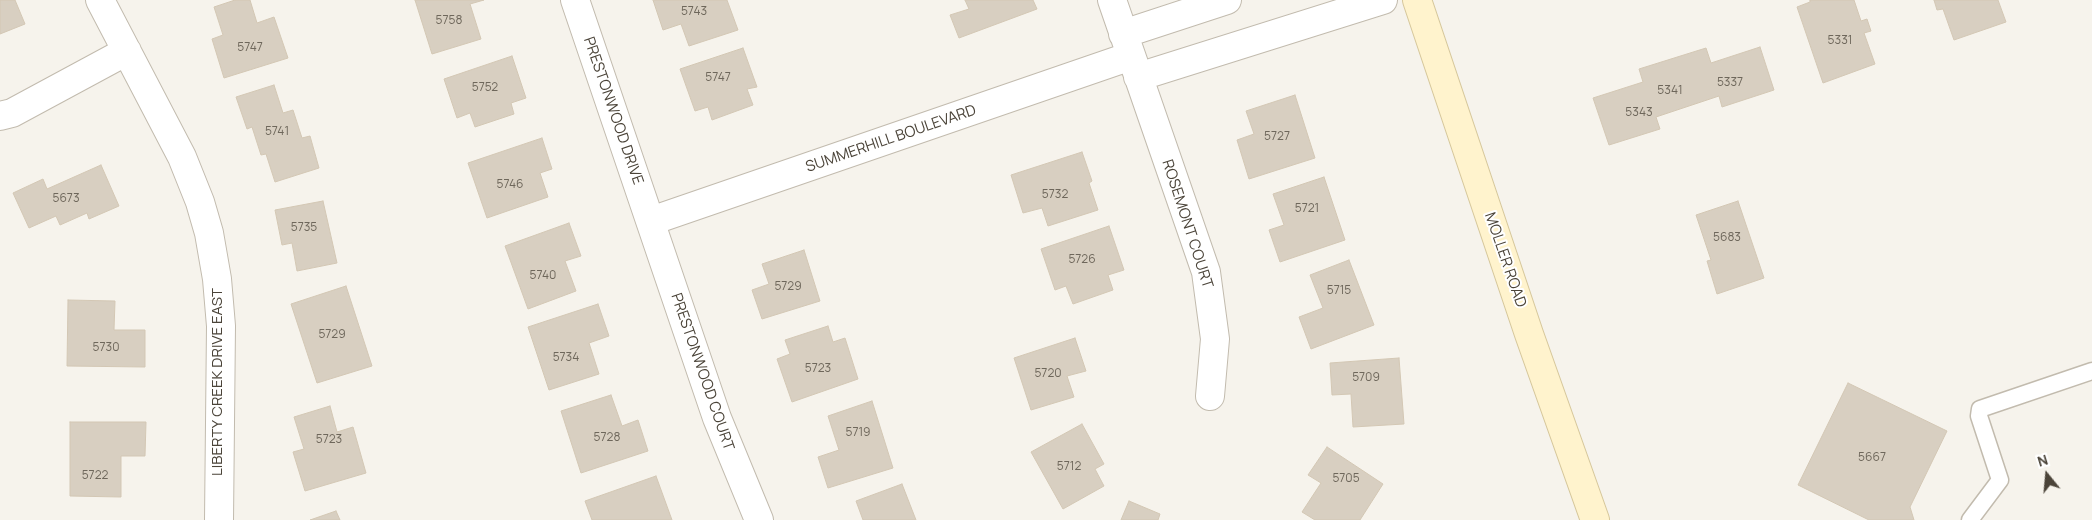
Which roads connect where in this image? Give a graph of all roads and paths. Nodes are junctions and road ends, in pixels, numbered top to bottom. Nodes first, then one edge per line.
1 (100, 0) edge
2 (576, 0) edge
3 (1112, 0) edge
4 (1227, 0) edge
5 (1383, 0) edge
6 (1417, 0) edge
7 (127, 51) junction
8 (1131, 56) junction
9 (0, 116) edge
10 (651, 221) junction
11 (2092, 371) edge
12 (1210, 396) dead end
13 (219, 520) edge
14 (759, 520) edge
15 (1595, 520) edge
16 (1970, 520) edge

1 - 7 street, LIBERTY CREEK DRIVE EAST
2 - 10 street, PRESTONWOOD DRIVE
3 - 8 street, ROSEMONT COURT
4 - 8 street, SUMMERHILL BOULEVARD
5 - 8 street, SUMMERHILL BOULEVARD
6 - 15 street, MOLLER ROAD
7 - 9 street
7 - 13 street, LIBERTY CREEK DRIVE EAST
8 - 10 street, SUMMERHILL BOULEVARD
8 - 12 street, ROSEMONT COURT
10 - 14 street, PRESTONWOOD COURT
11 - 16 lane

